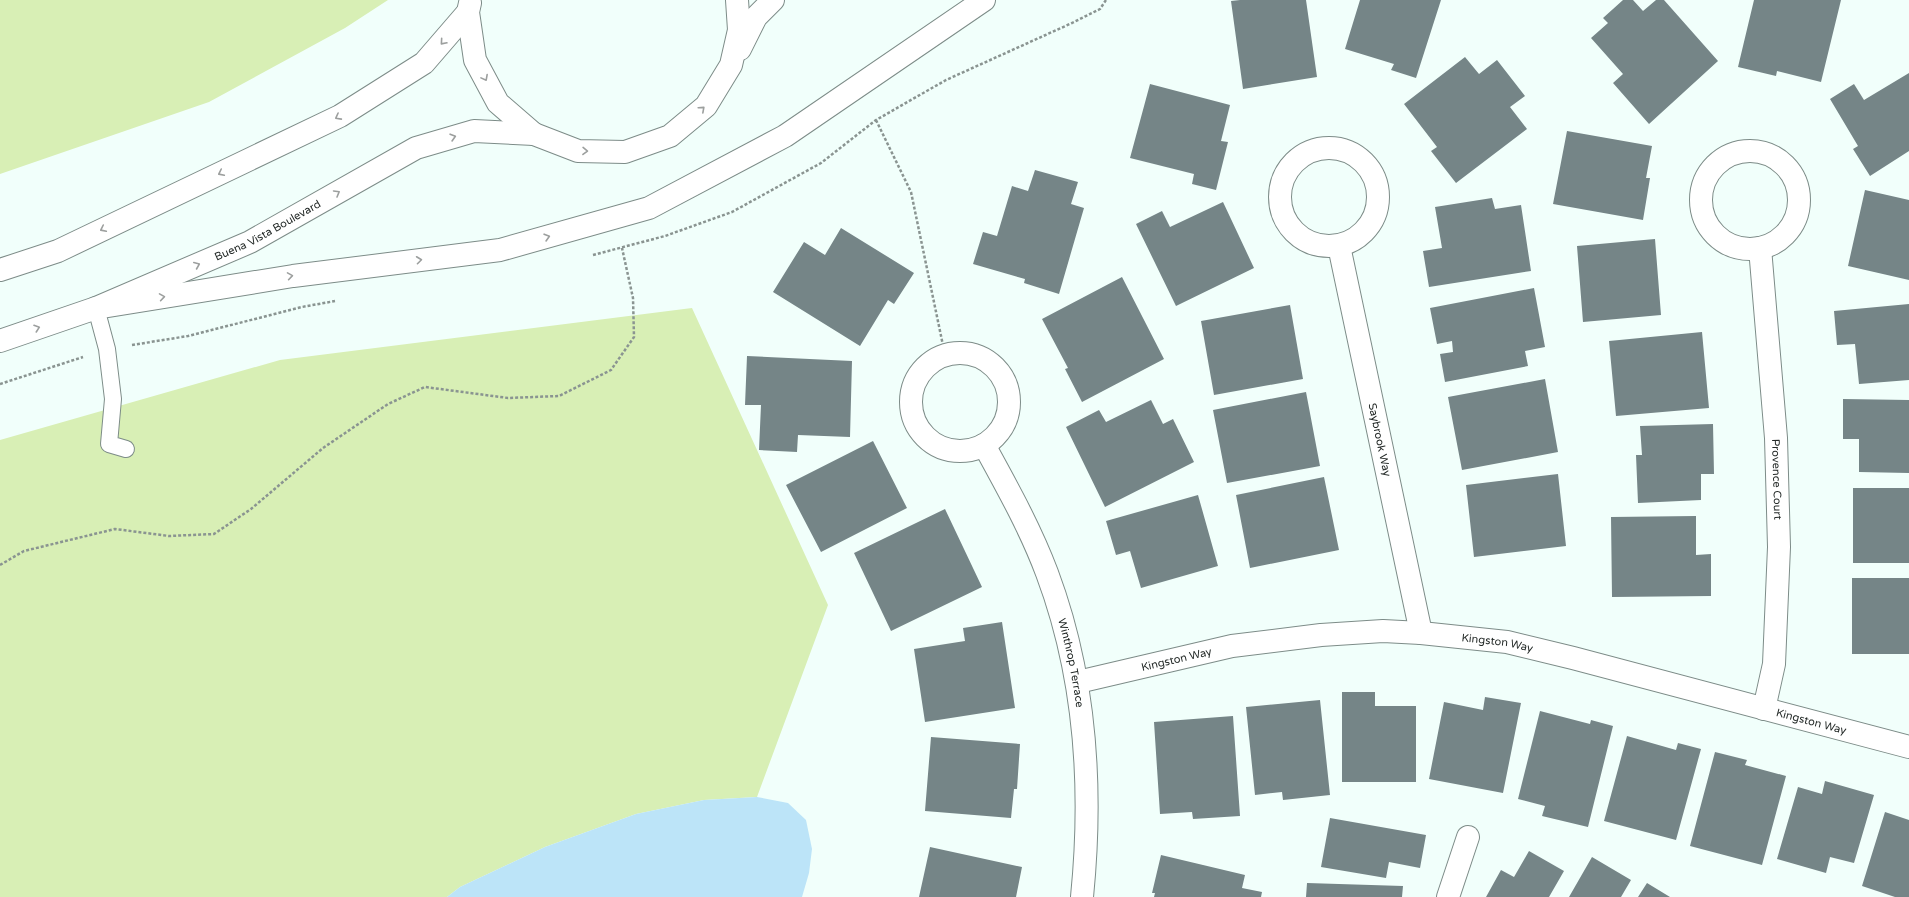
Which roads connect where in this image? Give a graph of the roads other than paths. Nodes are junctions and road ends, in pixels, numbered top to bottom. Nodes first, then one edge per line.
1 (737, 0) edge
2 (773, 0) edge
3 (984, 0) edge
4 (469, 6) edge
5 (731, 66) junction
6 (534, 134) junction
7 (1339, 246) junction
8 (1760, 248) junction
9 (0, 270) edge
10 (96, 308) junction
11 (0, 341) edge
12 (984, 445) junction
13 (126, 449) dead end
14 (1421, 633) junction
15 (1078, 682) junction
16 (1764, 709) junction
17 (1909, 747) edge
18 (1468, 838) dead end
19 (1082, 897) edge
20 (1448, 897) edge

1 - 5 street
2 - 5 street
10 -> 3 street
4 -> 6 street
4 -> 9 street
6 -> 5 street
10 -> 6 street, Buena Vista Boulevard
7 - 7 street
7 - 14 street, Saybrook Way
8 - 8 street
8 - 16 street, Provence Court
11 -> 10 street, Buena Vista Boulevard
10 - 13 lane
12 - 12 street
12 - 15 street, Winthrop Terrace
14 - 15 street, Kingston Way
14 - 16 street, Kingston Way
15 - 19 street, Winthrop Terrace
16 - 17 street, Kingston Way
18 - 20 street

